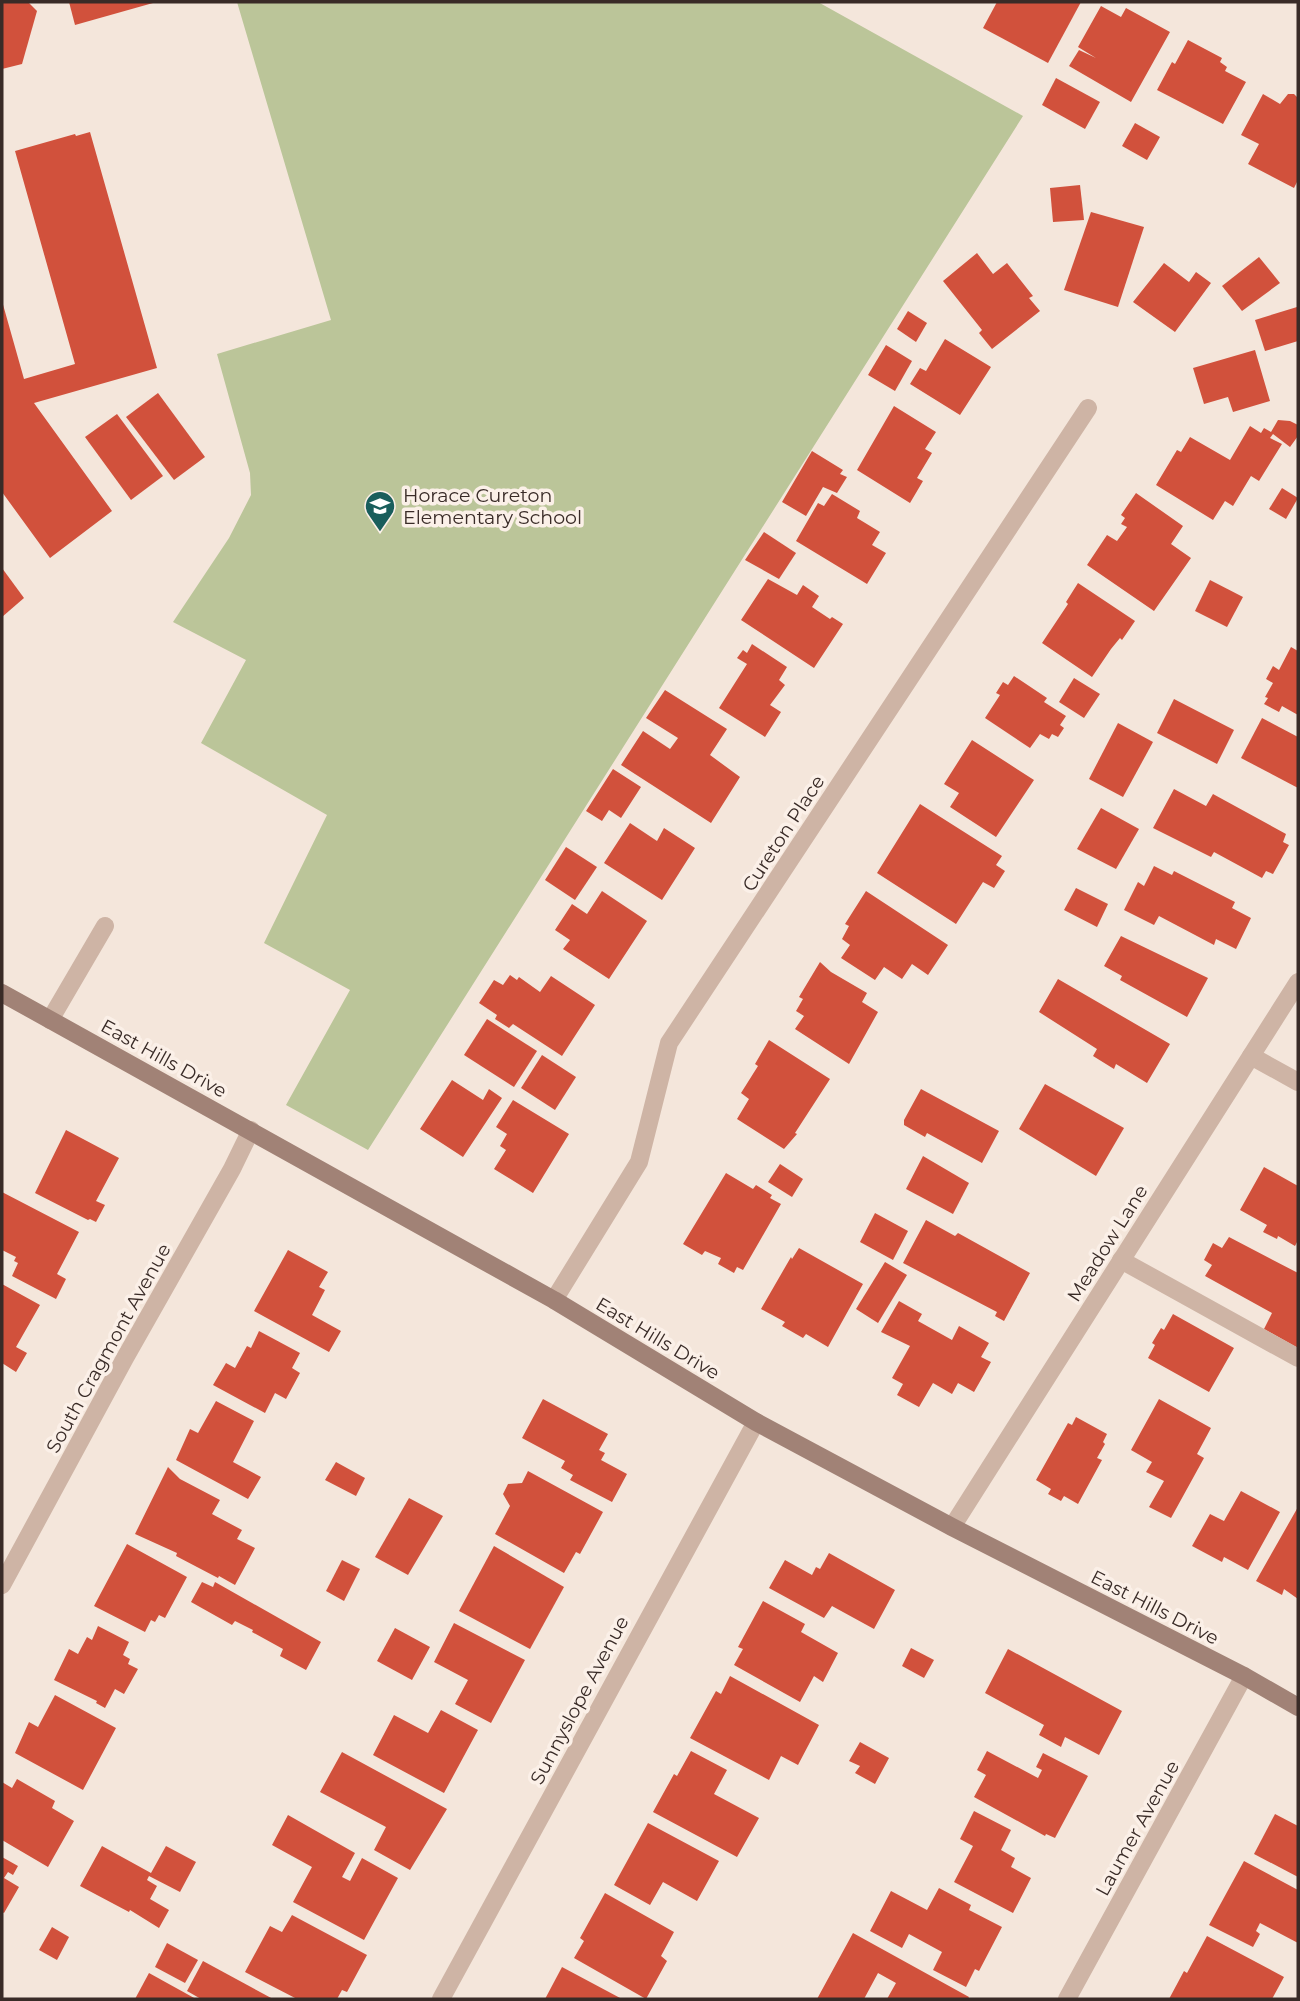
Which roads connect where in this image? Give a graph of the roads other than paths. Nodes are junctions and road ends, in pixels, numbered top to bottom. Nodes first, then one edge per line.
1 (1088, 408) dead end
2 (105, 926) dead end
3 (1298, 982) edge
4 (2, 993) edge
5 (50, 1020) junction
6 (1251, 1056) junction
7 (1298, 1082) edge
8 (251, 1130) junction
9 (1121, 1260) junction
10 (554, 1300) junction
11 (1298, 1358) edge
12 (756, 1422) junction
13 (952, 1527) junction
14 (2, 1585) edge
15 (1244, 1676) junction
16 (1298, 1707) edge
17 (441, 1999) edge
18 (1067, 1999) edge

1 - 10 street, Cureton Place
2 - 5 street
3 - 6 street, Meadow Lane
4 - 5 street, East Hills Drive
5 - 8 street, East Hills Drive
6 - 7 street
6 - 9 street, Meadow Lane
8 - 10 street, East Hills Drive
8 - 14 street, South Cragmont Avenue
9 - 11 street
9 - 13 street, Meadow Lane
10 - 12 street, East Hills Drive
12 - 13 street, East Hills Drive
12 - 17 street, Sunnyslope Avenue
13 - 15 street, East Hills Drive
15 - 16 street, East Hills Drive
15 - 18 street, Laumer Avenue

